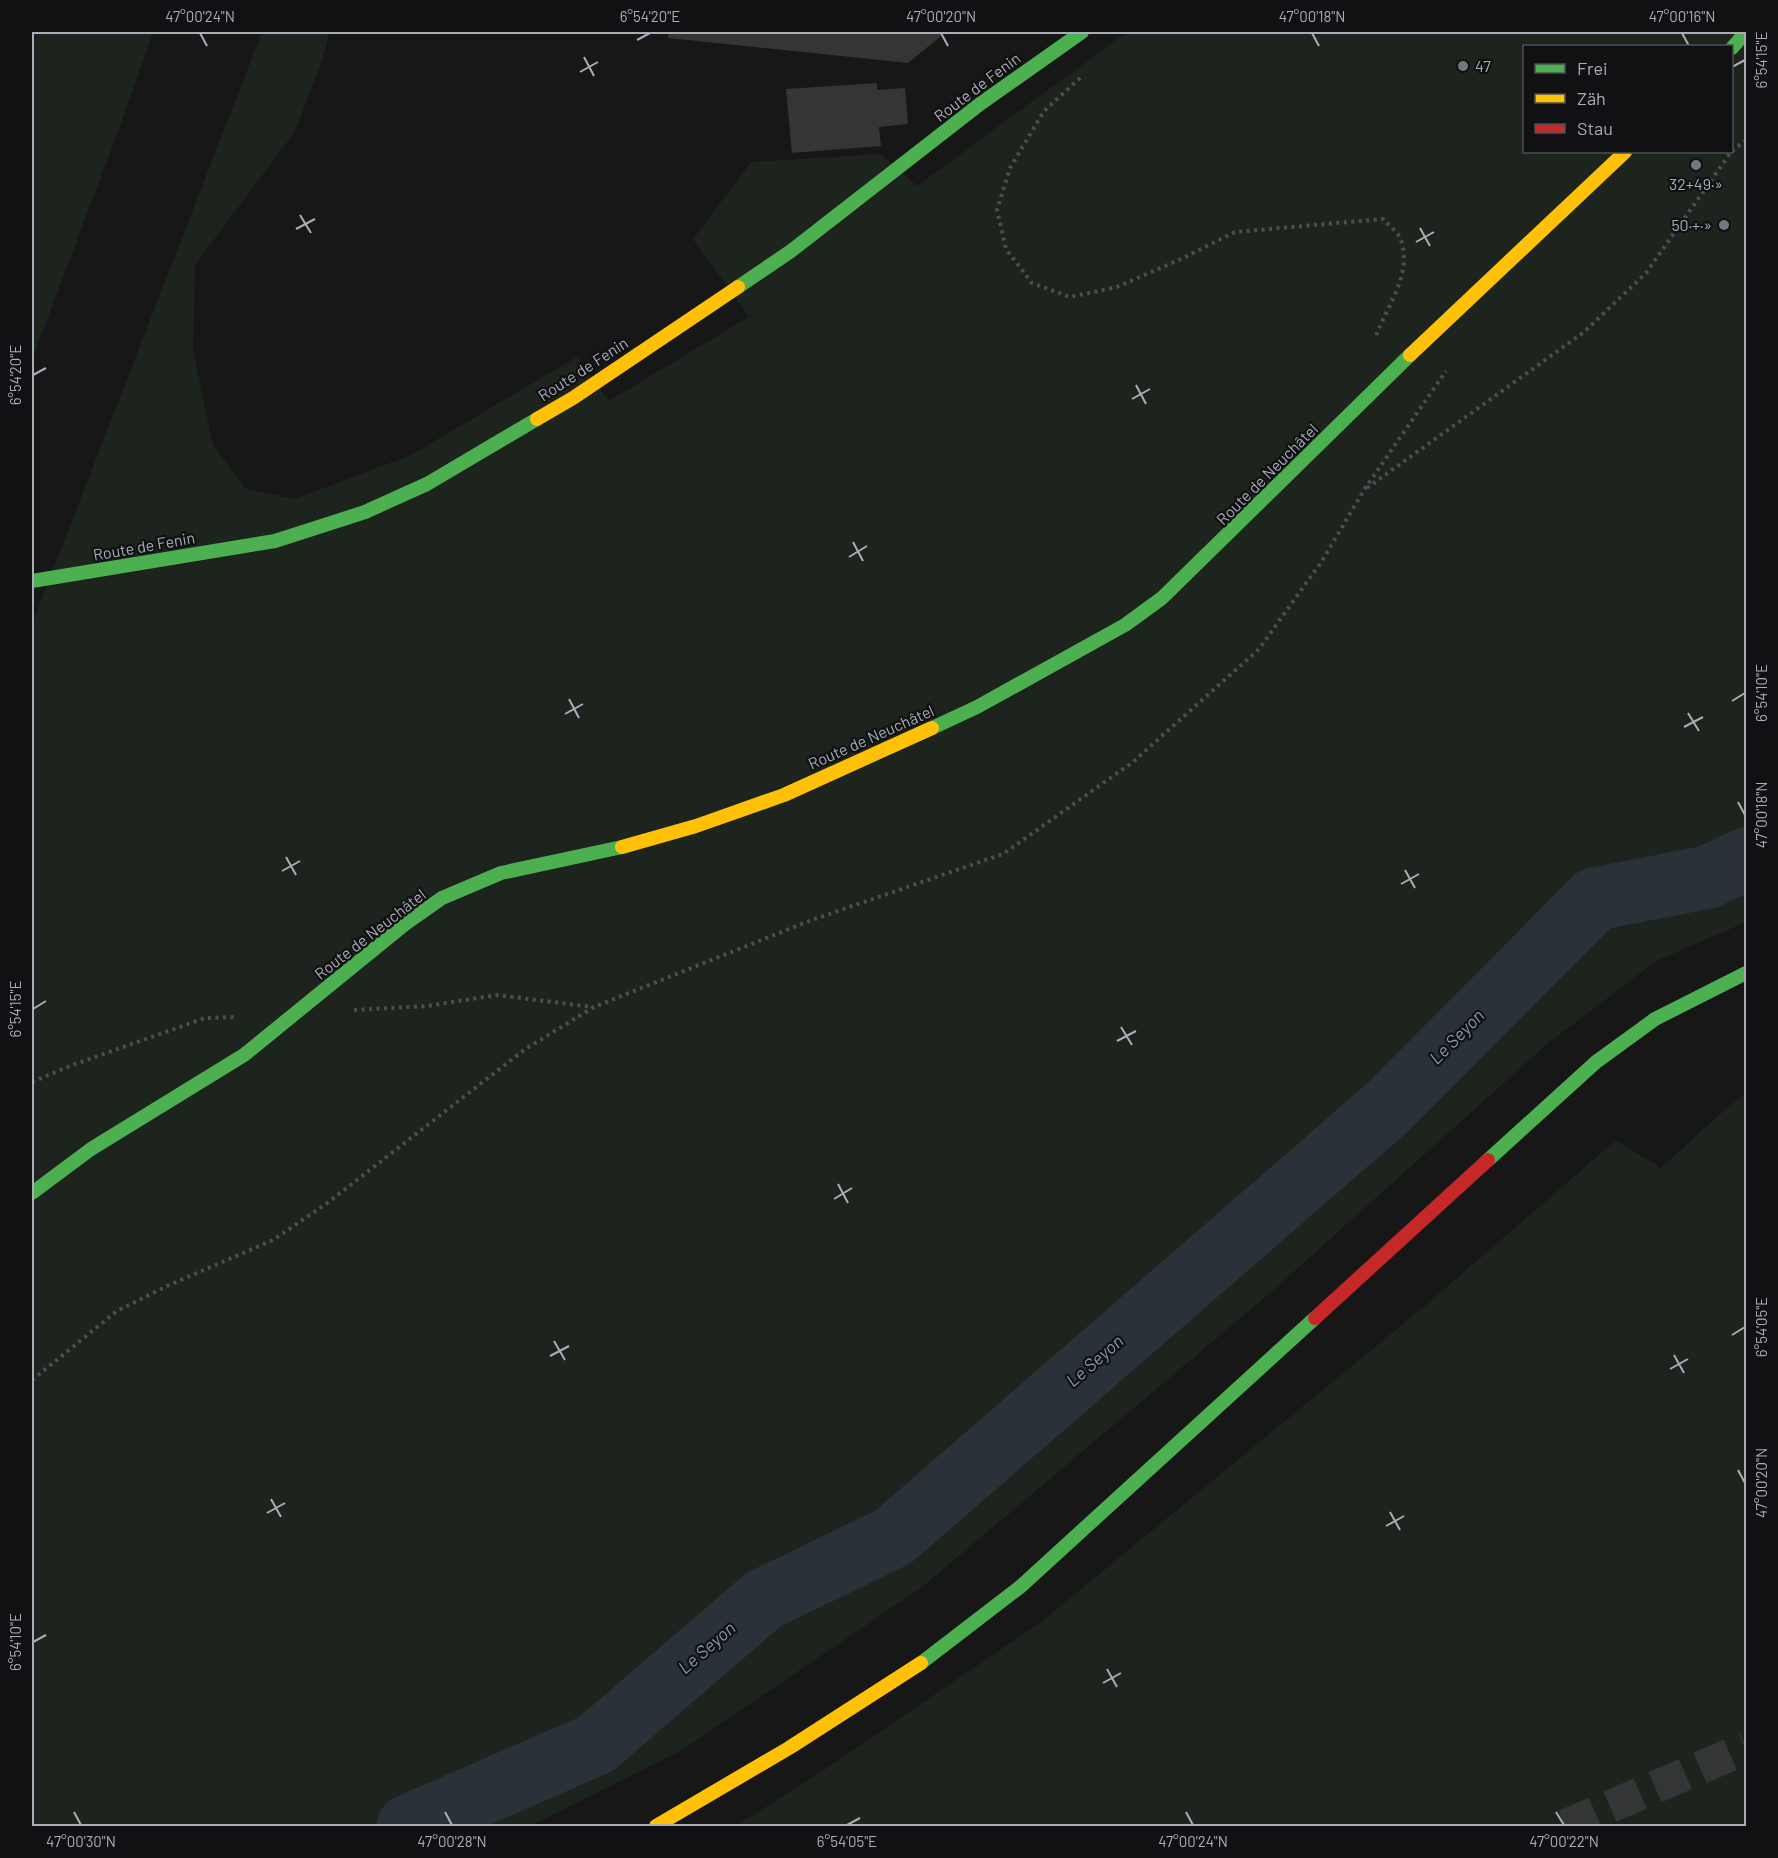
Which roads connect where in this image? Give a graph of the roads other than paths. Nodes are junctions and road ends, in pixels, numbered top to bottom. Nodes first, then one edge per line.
1 (1082, 32) edge
2 (1746, 32) edge
3 (1733, 46) edge
4 (1624, 153) edge
5 (32, 581) edge
6 (1746, 973) edge
7 (32, 1193) edge
8 (656, 1827) edge

1 - 5 main road, Route de Fenin
2 - 3 main road
4 - 7 main road, Route de Neuchâtel
6 - 8 main road

